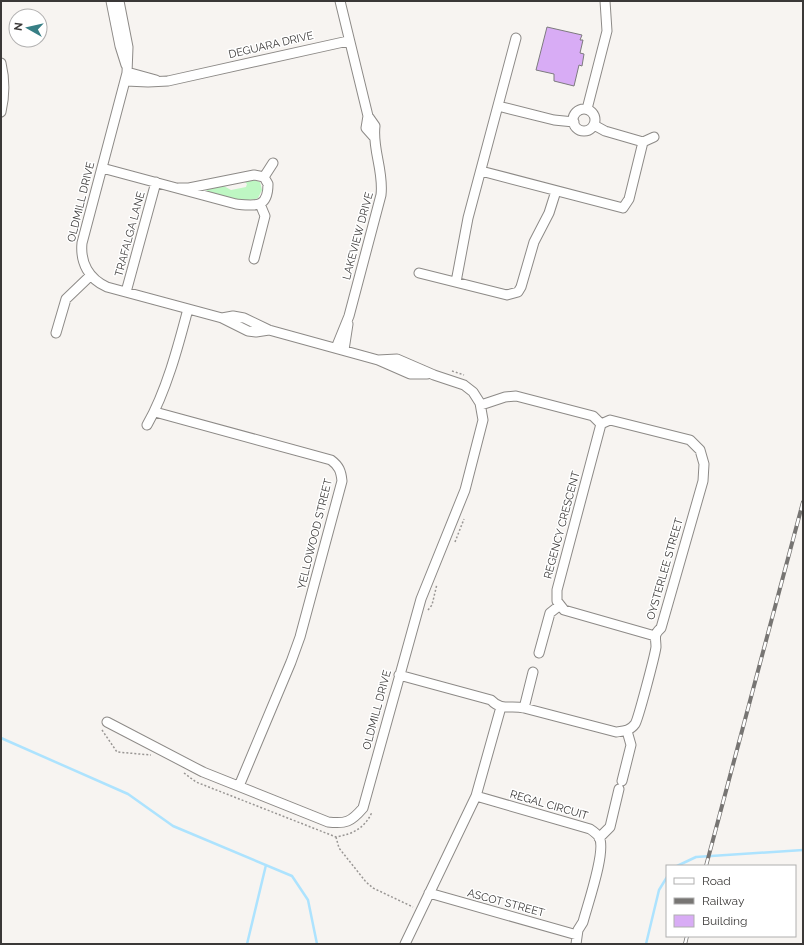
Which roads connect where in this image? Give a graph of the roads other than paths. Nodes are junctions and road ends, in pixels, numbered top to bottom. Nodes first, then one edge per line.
1 (111, 1) edge
2 (119, 1) edge
3 (340, 1) edge
4 (606, 1) edge
5 (516, 38) dead end
6 (348, 41) junction
7 (1, 63) edge
8 (126, 73) junction
9 (498, 106) junction
10 (587, 109) junction
11 (1, 111) edge
12 (574, 122) junction
13 (594, 125) junction
14 (654, 137) dead end
15 (643, 142) junction
16 (273, 163) dead end
17 (102, 168) junction
18 (481, 171) junction
19 (264, 177) junction
20 (156, 182) junction
21 (179, 188) junction
22 (556, 191) junction
23 (260, 204) junction
24 (254, 259) dead end
25 (419, 273) dead end
26 (90, 276) junction
27 (456, 282) junction
28 (126, 292) junction
29 (186, 309) junction
30 (56, 334) dead end
31 (340, 349) junction
32 (481, 405) junction
33 (155, 412) junction
34 (601, 424) junction
35 (148, 425) dead end
36 (560, 605) junction
37 (655, 636) junction
38 (539, 653) dead end
39 (533, 672) dead end
40 (399, 675) junction
41 (501, 707) junction
42 (524, 708) junction
43 (107, 722) dead end
44 (627, 731) junction
45 (239, 786) junction
46 (476, 796) junction
47 (599, 838) junction
48 (429, 893) junction
49 (577, 940) edge
50 (405, 944) edge

1 - 8 street
2 - 8 street, OLDMILL DRIVE
3 - 6 street
4 - 10 street
5 - 9 street
6 - 8 street, DEGUARA DRIVE
6 - 31 street, LAKEVIEW DRIVE
7 - 11 street
8 - 17 street, OLDMILL DRIVE
9 - 12 street
9 - 18 street
10 - 12 street
10 - 13 street
12 - 13 street
13 - 15 street
14 - 15 street
15 - 22 street
16 - 19 street
17 - 20 street
17 - 26 street, OLDMILL DRIVE
18 - 22 street
18 - 27 street
19 - 21 street
19 - 23 street
20 - 21 street
20 - 28 street, TRAFALGA LANE
21 - 23 street
22 - 27 street
23 - 24 street
25 - 27 street
26 - 28 street
26 - 30 street
28 - 29 street
29 - 31 street
29 - 33 street
31 - 32 street
32 - 34 street
32 - 40 street, OLDMILL DRIVE
33 - 35 street
33 - 45 street, YELLOWOOD STREET
34 - 36 street, REGENCY CRESCENT
34 - 37 street, OYSTERLEE STREET
36 - 37 street
36 - 38 street
37 - 44 street, OYSTERLEE STREET
39 - 42 street
40 - 41 street
40 - 45 street, OLDMILL DRIVE
41 - 42 street
41 - 46 street
42 - 44 street
43 - 45 street, OLDMILL DRIVE
44 - 47 street
46 - 47 street, REGAL CIRCUIT
46 - 48 street
47 - 49 street
48 - 49 street, ASCOT STREET
48 - 50 street

